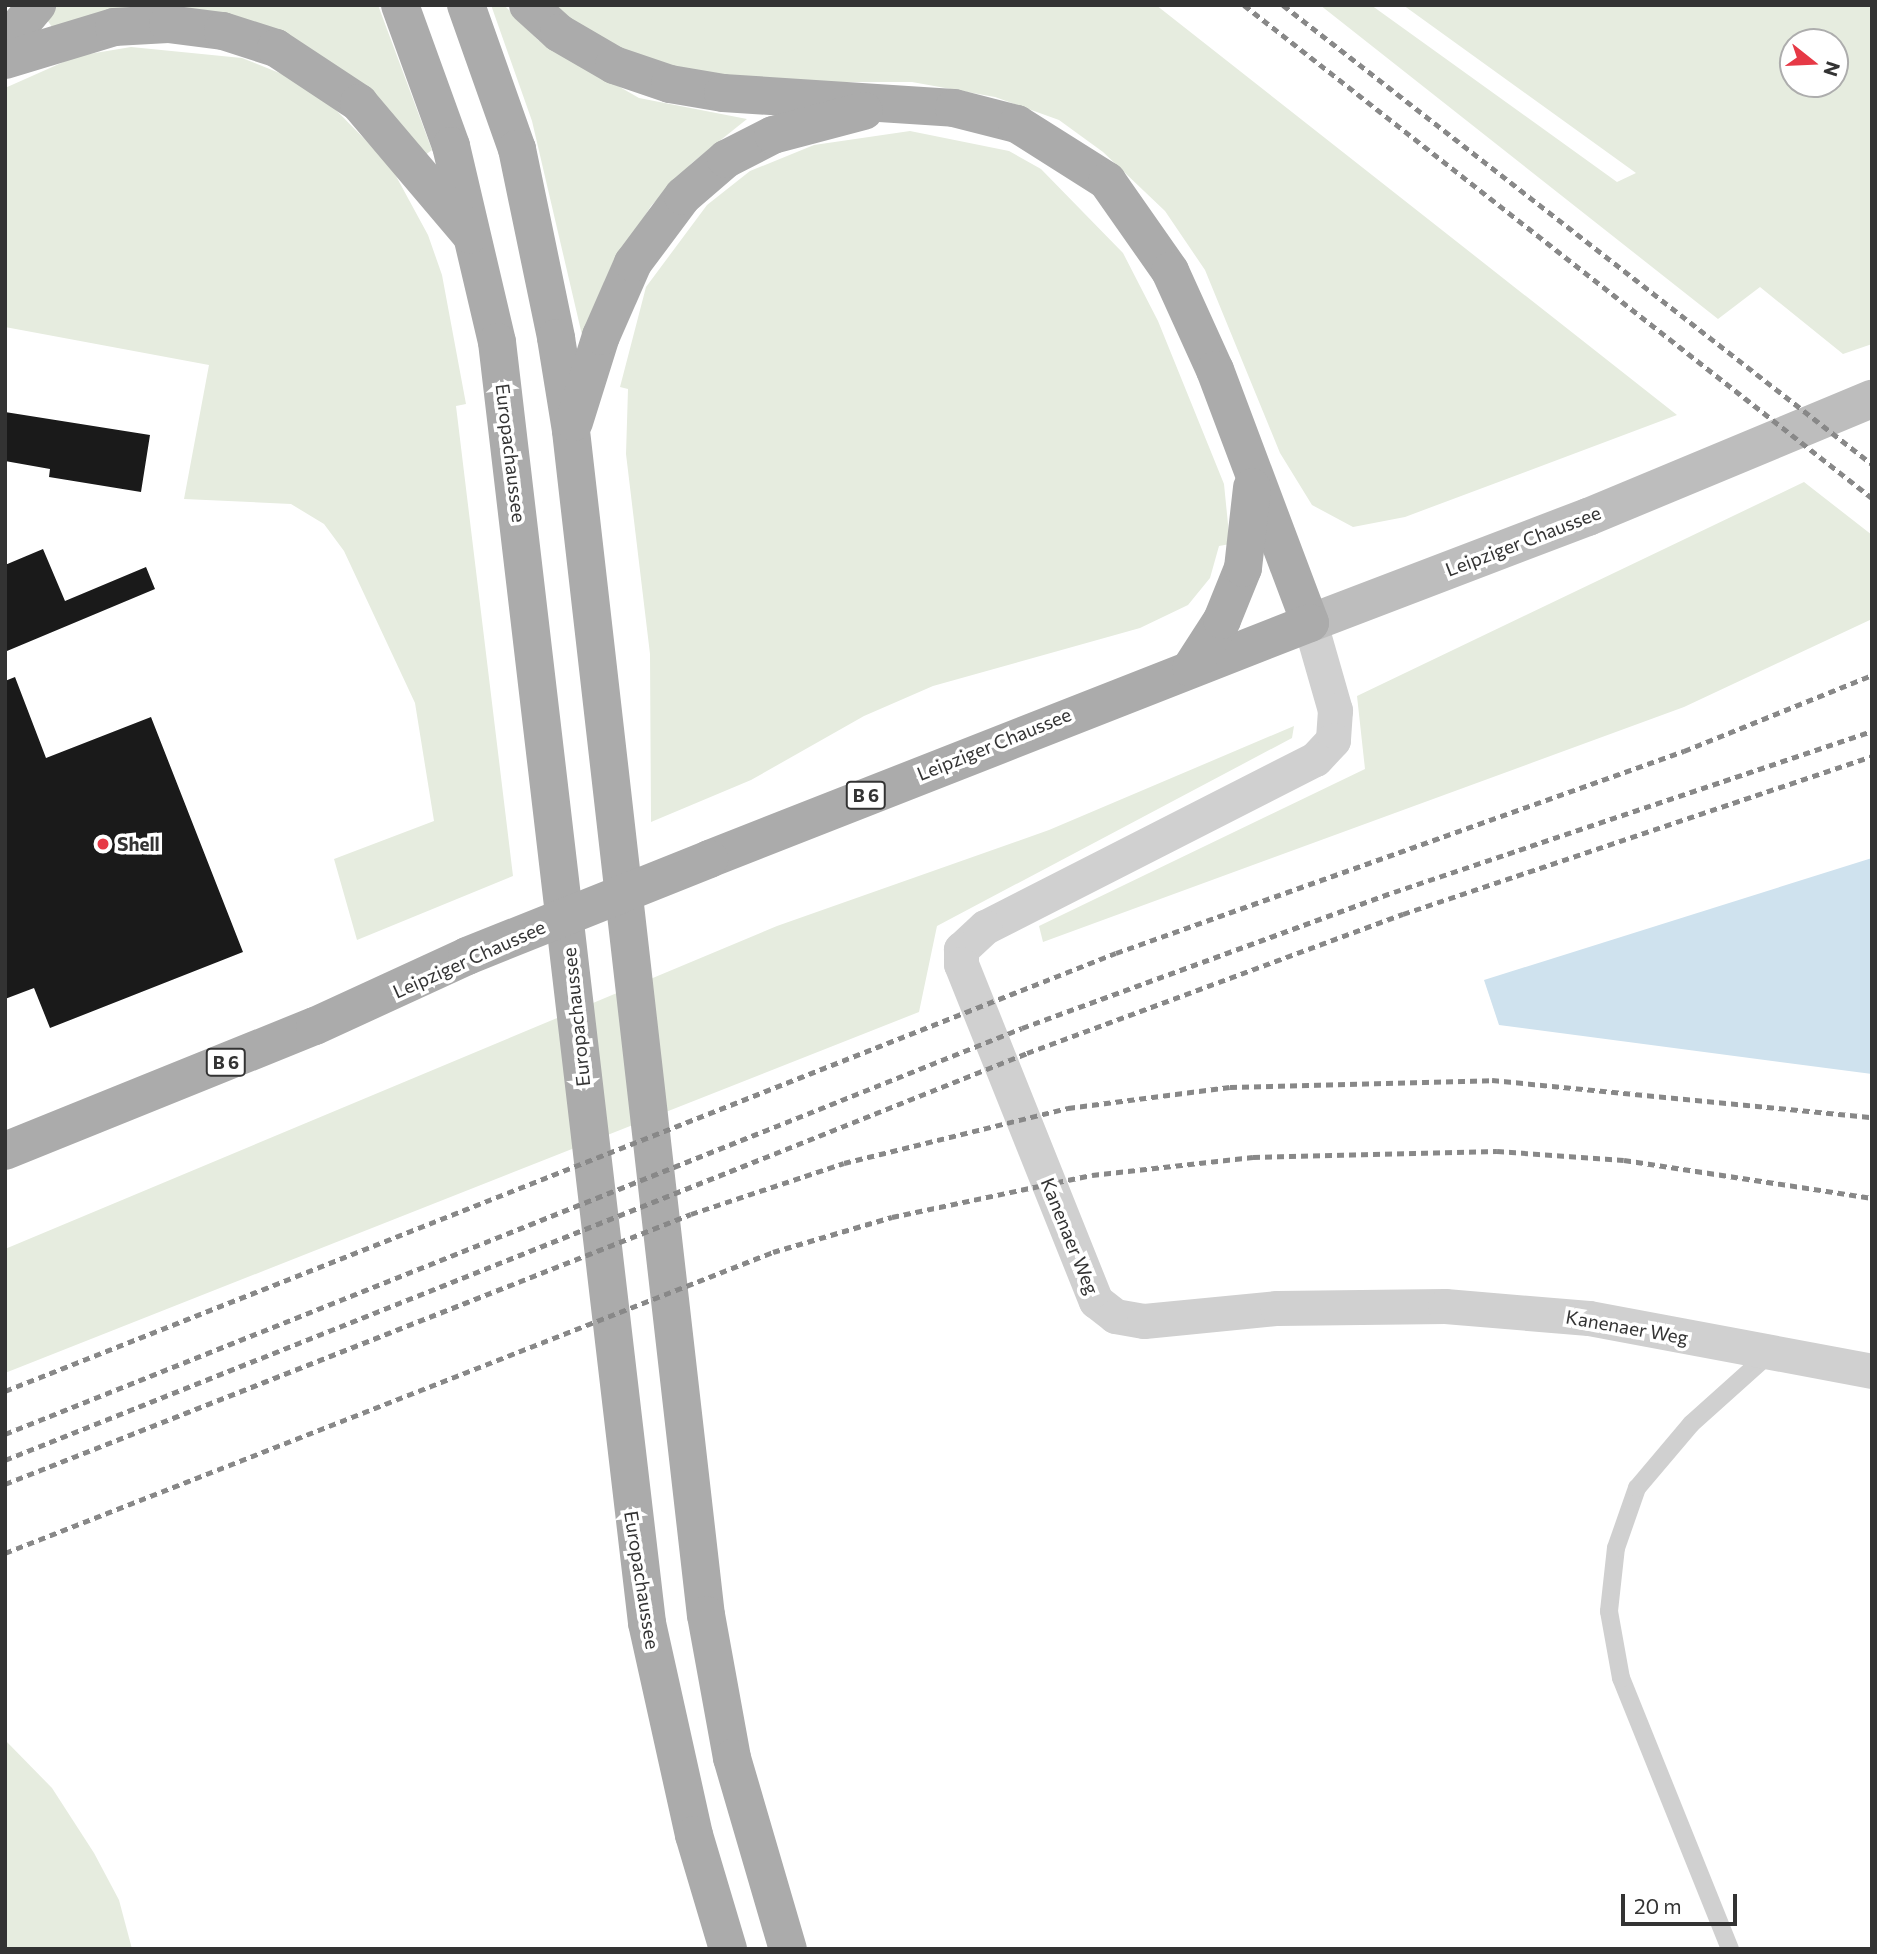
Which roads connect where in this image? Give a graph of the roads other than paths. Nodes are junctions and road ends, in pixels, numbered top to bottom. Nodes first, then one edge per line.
1 (37, 5) edge
2 (400, 5) edge
3 (466, 5) edge
4 (528, 5) edge
5 (5, 43) edge
6 (5, 60) edge
7 (890, 104) junction
8 (478, 243) junction
9 (1872, 399) edge
10 (571, 431) junction
11 (1252, 472) junction
12 (1310, 623) junction
13 (1191, 668) junction
14 (5, 1151) edge
15 (1770, 1353) junction
16 (1872, 1371) edge
17 (728, 1949) edge
18 (788, 1949) edge
19 (1730, 1949) edge

1 - 5 main road
2 - 8 main road, Europachaussee
3 - 10 main road
4 - 7 main road
6 - 8 main road
7 - 10 main road
7 - 11 main road
8 - 17 main road, Europachaussee
9 - 12 main road, Leipziger Chaussee / B 6
10 - 18 main road
11 - 12 main road
11 - 13 main road
12 - 13 main road, Leipziger Chaussee / B 6
12 - 15 street, Kanenaer Weg
13 - 14 main road, Leipziger Chaussee / B 6, bridge
15 - 16 street, Kanenaer Weg
15 - 19 lane

